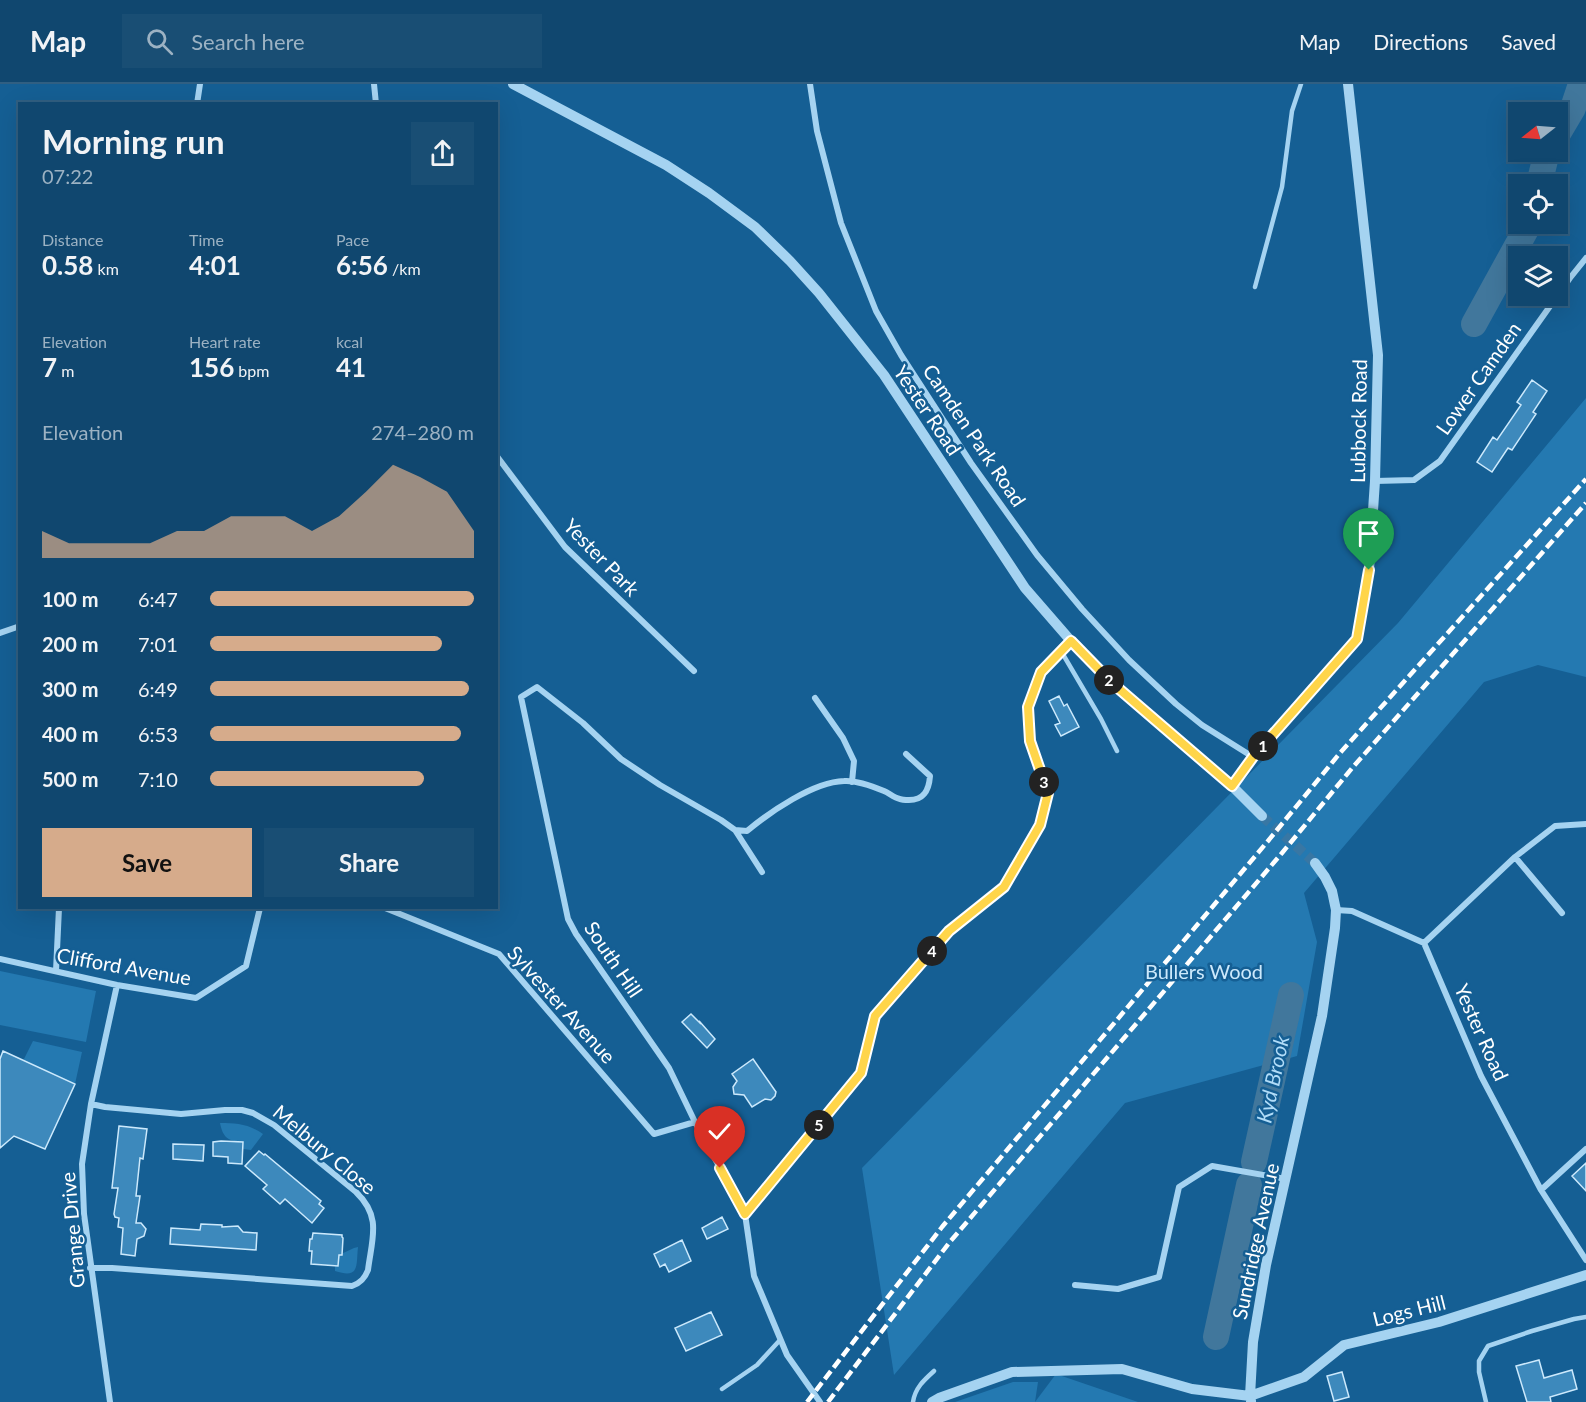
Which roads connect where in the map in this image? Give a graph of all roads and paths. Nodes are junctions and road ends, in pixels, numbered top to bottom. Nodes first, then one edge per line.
1 (200, 84) edge
2 (374, 84) edge
3 (513, 84) edge
4 (810, 84) edge
5 (1301, 84) edge
6 (1348, 84) edge
7 (197, 102) edge
8 (376, 102) edge
9 (1586, 258) edge
10 (1255, 287) dead end
11 (498, 458) edge
12 (1375, 481) junction
13 (18, 627) edge
14 (0, 633) edge
15 (1071, 641) junction
16 (1061, 651) junction
17 (694, 672) dead end
18 (815, 698) dead end
19 (1117, 751) dead end
20 (906, 754) dead end
21 (1253, 757) junction
22 (852, 782) junction
23 (1232, 786) junction
24 (1262, 816) tunnel mouth
25 (1586, 823) edge
26 (735, 830) junction
27 (1515, 857) junction
28 (1315, 863) tunnel mouth
29 (762, 872) dead end
30 (59, 909) edge
31 (260, 909) edge
32 (387, 909) edge
33 (1336, 910) junction
34 (1562, 913) dead end
35 (1424, 944) junction
36 (0, 959) edge
37 (56, 971) junction
38 (117, 985) junction
39 (91, 1104) junction
40 (695, 1122) junction
41 (1586, 1149) edge
42 (1286, 1179) junction
43 (1541, 1190) junction
44 (745, 1214) junction
45 (1586, 1260) edge
46 (90, 1268) junction
47 (1586, 1275) edge
48 (1075, 1285) dead end
49 (1586, 1317) edge
50 (780, 1340) junction
51 (934, 1371) dead end
52 (722, 1389) dead end
53 (1250, 1399) edge
54 (110, 1402) edge
55 (820, 1402) edge
56 (913, 1402) edge
57 (932, 1402) edge
58 (1486, 1402) edge

1 - 7 street
2 - 8 street
3 - 15 street, Yester Road
4 - 21 street, Camden Park Road
5 - 10 lane
6 - 12 street, Lubbock Road
9 - 12 street, Lower Camden
11 - 17 street, Yester Park
12 - 21 street, Lubbock Road
13 - 14 street
15 - 16 street
15 - 23 street, Yester Road
16 - 19 lane
16 - 44 street
18 - 22 street
20 - 22 street
21 - 23 street, Lubbock Road
22 - 26 street
23 - 24 street, Yester Road
25 - 27 street
26 - 29 street
26 - 40 street, South Hill
27 - 34 street
27 - 35 street
28 - 33 street
30 - 37 street
31 - 38 street, Clifford Avenue
32 - 40 street, Sylvester Avenue
33 - 35 street
33 - 42 street, Sundridge Avenue
35 - 43 street, Yester Road
36 - 37 street, Clifford Avenue
37 - 38 street, Clifford Avenue
38 - 39 street, Grange Drive
39 - 46 street, Grange Drive
39 - 46 street, Melbury Close
40 - 44 street, South Hill
41 - 43 street
42 - 48 street
42 - 53 street, Sundridge Avenue
43 - 45 street, Yester Road
44 - 50 street
46 - 54 street, Grange Drive
47 - 53 street, Logs Hill
49 - 58 lane
50 - 52 lane
50 - 55 street
51 - 56 lane
53 - 57 street

